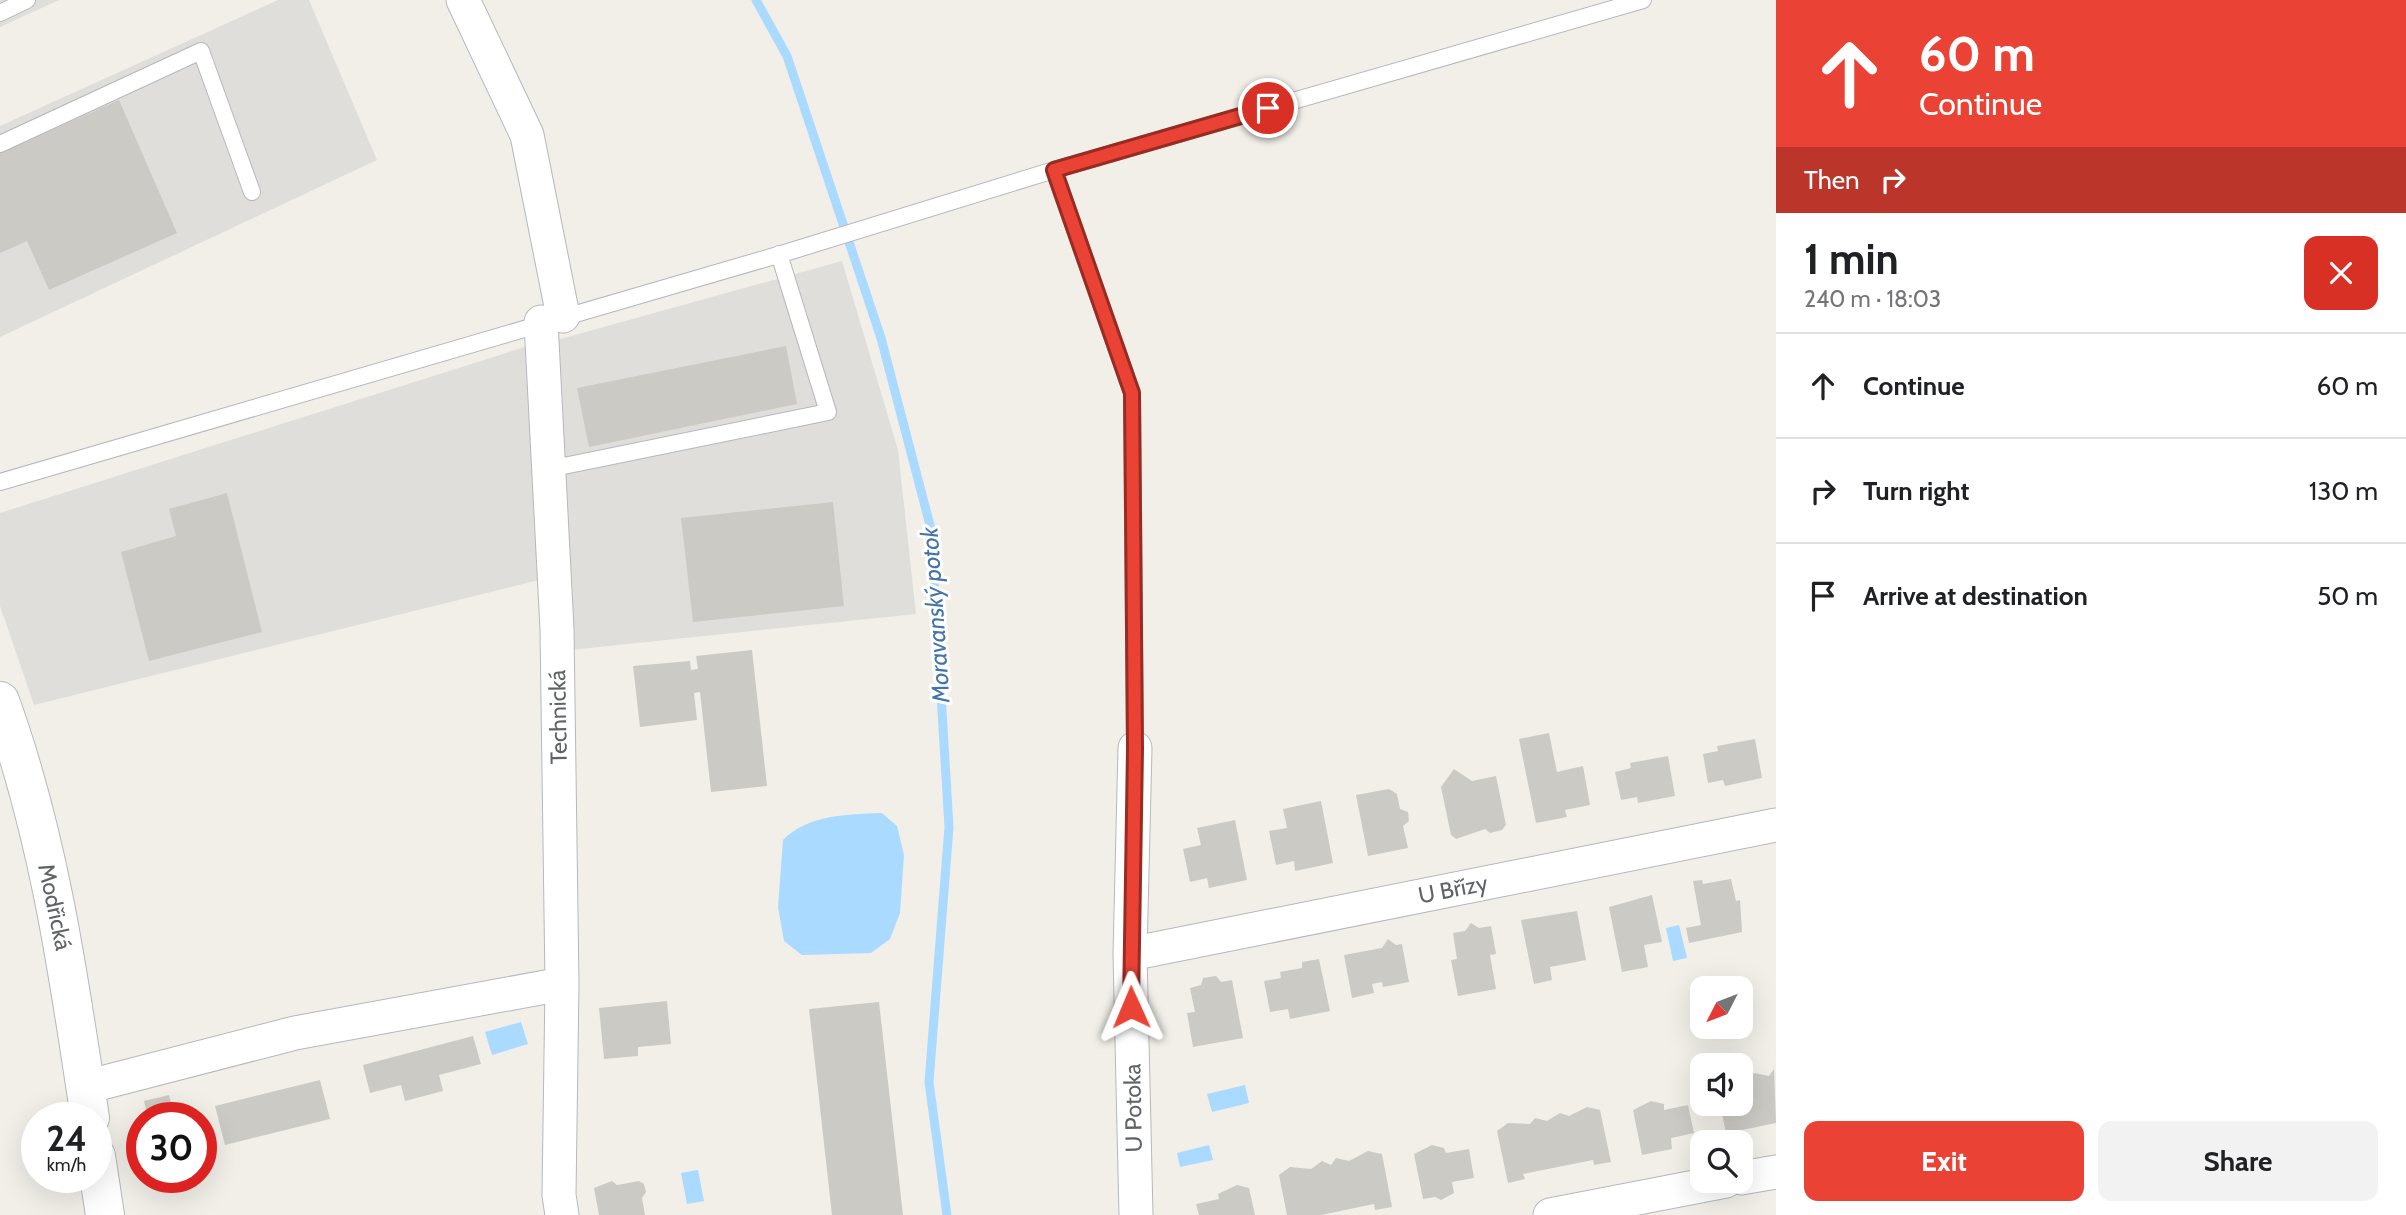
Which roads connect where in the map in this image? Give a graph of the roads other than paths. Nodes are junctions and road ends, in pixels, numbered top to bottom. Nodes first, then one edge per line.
1 (27, 0) edge
2 (463, 0) edge
3 (1643, 0) edge
4 (0, 13) edge
5 (0, 144) edge
6 (1054, 170) junction
7 (252, 192) dead end
8 (779, 254) junction
9 (552, 319) junction
10 (549, 469) junction
11 (0, 482) edge
12 (0, 701) edge
13 (1135, 748) joint
14 (1776, 825) edge
15 (1130, 954) junction
16 (562, 984) junction
17 (88, 1102) edge
18 (1776, 1172) edge
19 (1753, 1176) edge
20 (1690, 1188) edge
21 (102, 1193) edge
22 (105, 1215) edge
23 (562, 1215) edge
24 (1136, 1215) edge
25 (1550, 1215) edge

1 - 4 lane
2 - 9 street, Technická
3 - 6 lane
5 - 7 lane
6 - 8 lane
6 - 13 lane
8 - 9 lane
8 - 10 lane
9 - 10 street, Technická
9 - 11 lane
10 - 16 street, Technická
12 - 17 street, Modřická
13 - 15 street, U Potoka
14 - 15 street, U Břízy
15 - 24 street, U Potoka
16 - 17 street
16 - 23 street, Technická
18 - 19 street
20 - 25 street
21 - 22 street

